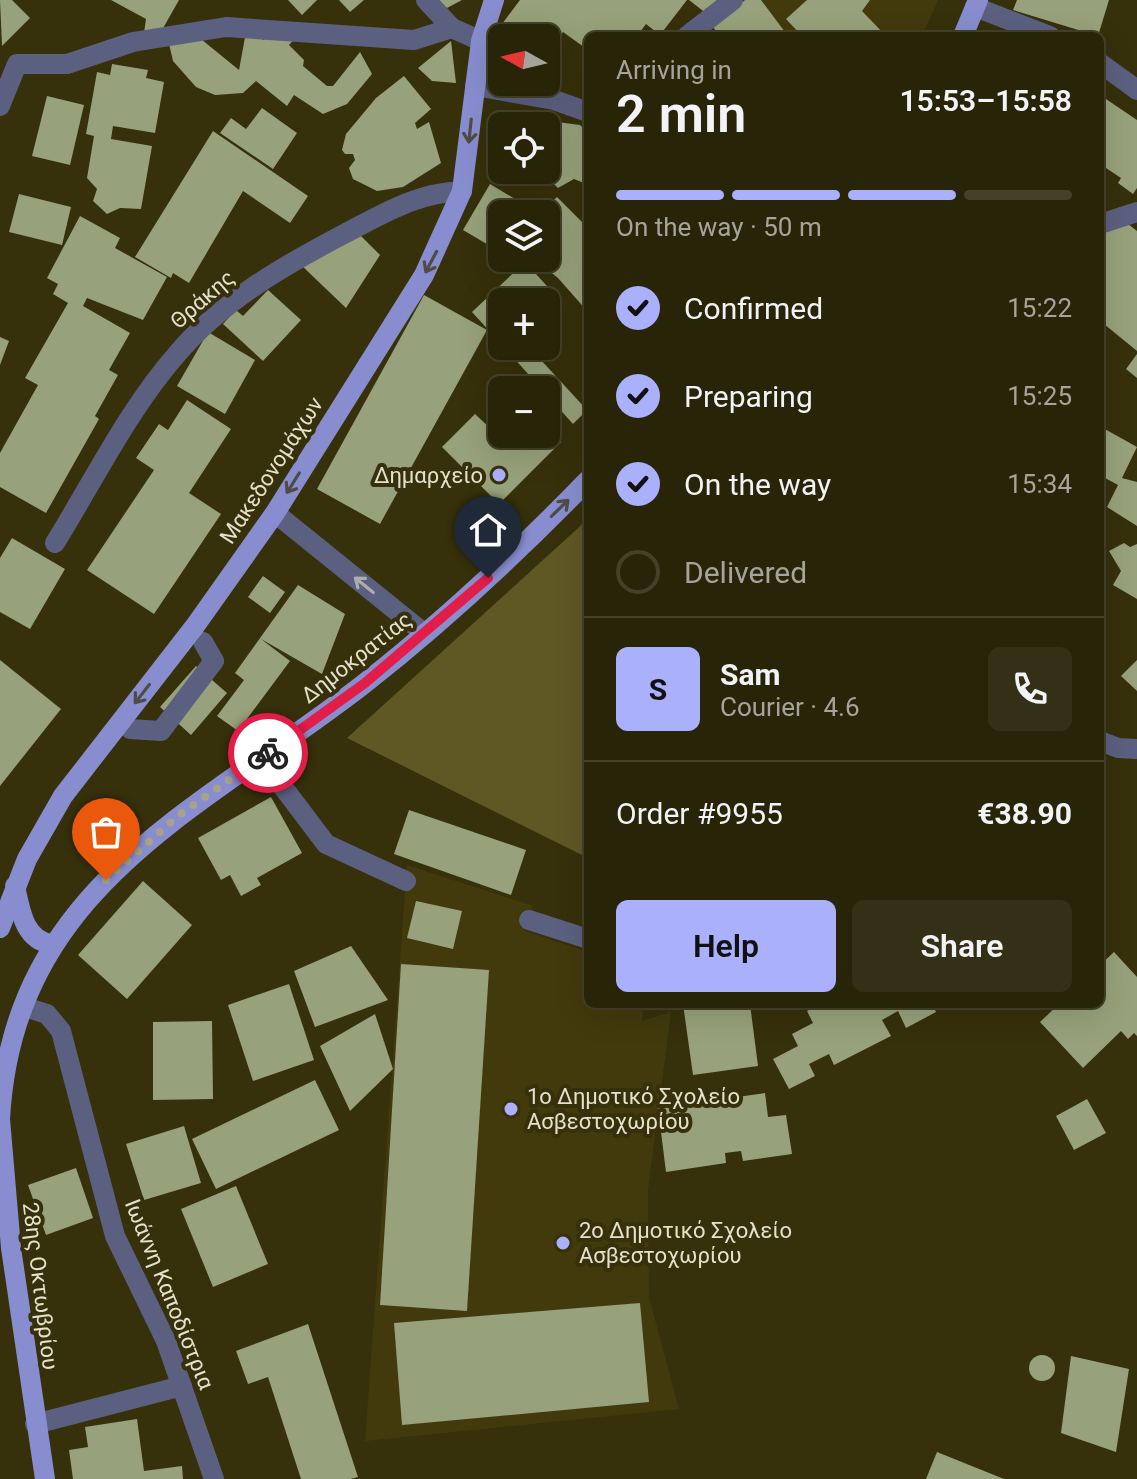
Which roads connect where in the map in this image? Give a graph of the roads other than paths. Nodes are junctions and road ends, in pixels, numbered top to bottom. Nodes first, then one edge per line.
1 (426, 0) edge
2 (494, 0) edge
3 (733, 0) edge
4 (976, 4) edge
5 (452, 28) junction
6 (692, 32) edge
7 (965, 32) edge
8 (1041, 32) edge
9 (481, 41) junction
10 (1104, 66) edge
11 (475, 86) junction
12 (1137, 90) edge
13 (0, 106) edge
14 (584, 111) edge
15 (462, 191) junction
16 (1137, 212) edge
17 (1104, 223) edge
18 (584, 484) edge
19 (275, 513) junction
20 (55, 543) dead end
21 (425, 634) junction
22 (203, 642) dead end
23 (130, 729) dead end
24 (261, 758) junction
25 (406, 881) dead end
26 (15, 886) junction
27 (529, 920) dead end
28 (0, 928) edge
29 (584, 938) edge
30 (52, 944) junction
31 (25, 1007) junction
32 (1, 1095) edge
33 (182, 1386) junction
34 (35, 1424) junction
35 (45, 1479) edge
36 (214, 1479) edge

1 - 5 street
2 - 9 main road, Μακεδονομάχων
3 - 6 street
4 - 7 main road
4 - 8 street
5 - 9 street
5 - 13 street
9 - 11 main road, Μακεδονομάχων
10 - 12 street
11 - 14 street
11 -> 15 main road, Μακεδονομάχων
15 -> 19 main road, Μακεδονομάχων
15 - 20 street, Θράκης
16 - 17 street
21 -> 18 main road, Δημοκρατίας
21 -> 19 street
19 -> 26 main road, Μακεδονομάχων
21 - 24 main road, Δημοκρατίας
22 - 23 street
24 - 25 street
24 - 30 main road, Δημοκρατίας
26 - 28 main road, Μακεδονομάχων
26 - 30 main road
27 - 29 street
30 - 31 main road, Δημοκρατίας
31 - 32 main road, Δημοκρατίας
31 - 33 street, Ιωάννη Καποδίστρια
32 - 34 main road, 28ης Οκτωβρίου
33 - 34 street
33 - 36 street, Ιωάννη Καποδίστρια
34 - 35 main road, 28ης Οκτωβρίου

